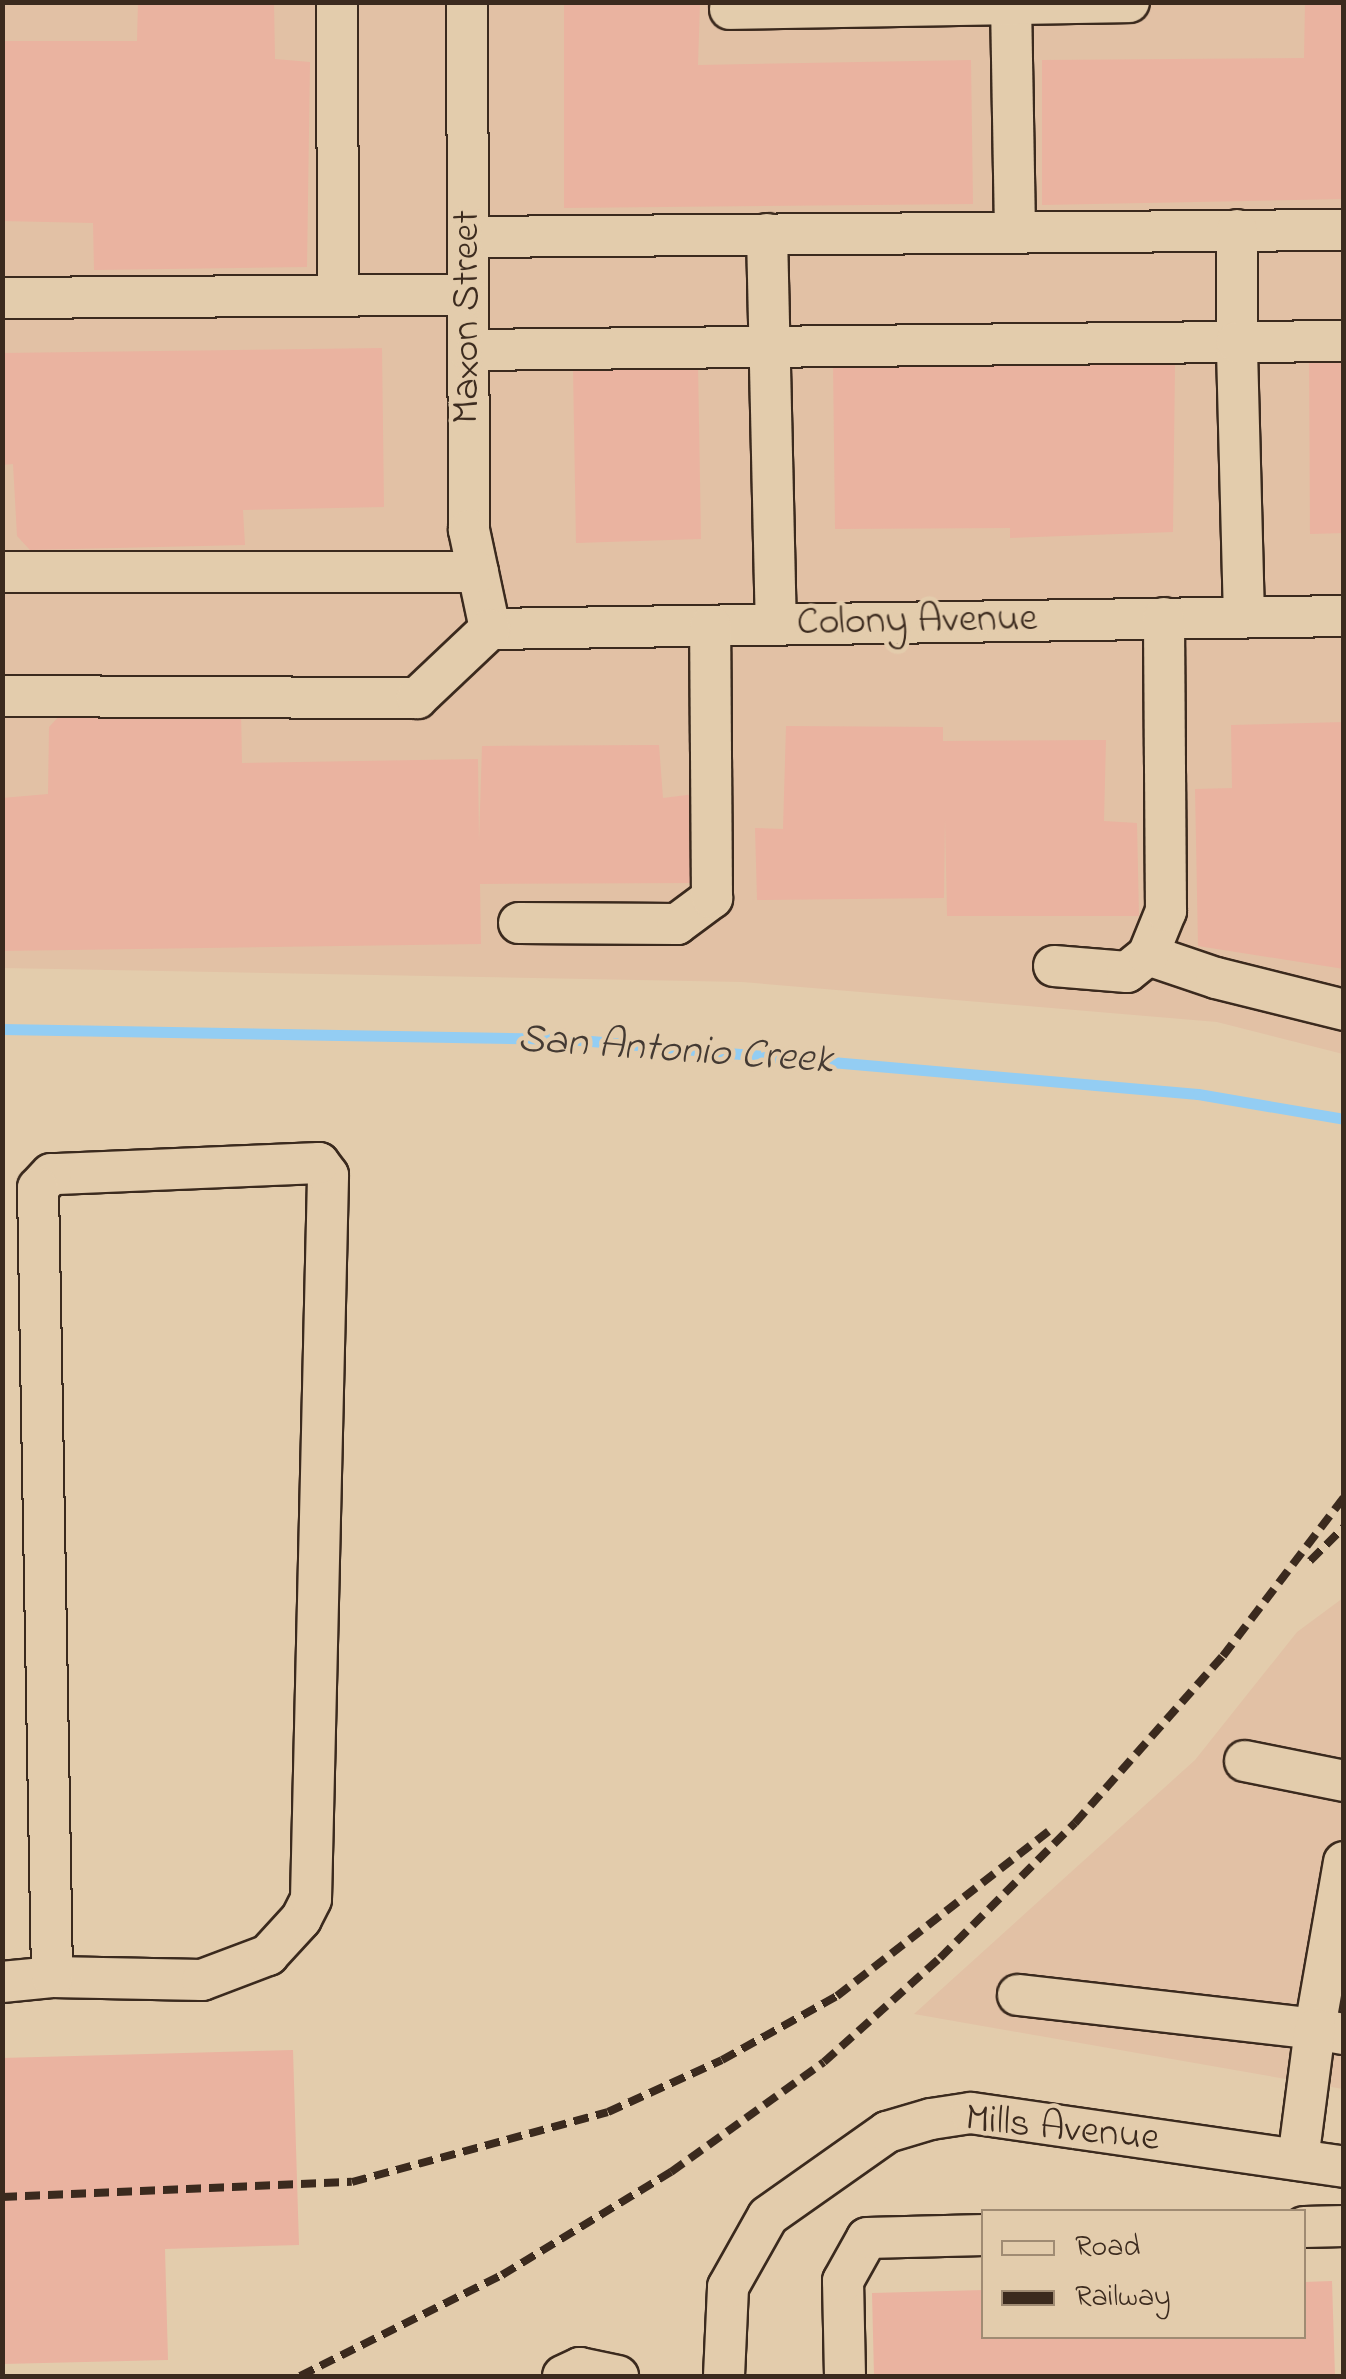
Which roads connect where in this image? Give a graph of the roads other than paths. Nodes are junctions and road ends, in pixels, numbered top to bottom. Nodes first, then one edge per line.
1 (336, 2) edge
2 (466, 2) edge
3 (1129, 2) edge
4 (1012, 3) edge
5 (730, 9) dead end
6 (1237, 230) junction
7 (1344, 230) edge
8 (1015, 232) junction
9 (767, 234) junction
10 (468, 237) junction
11 (468, 295) junction
12 (338, 296) junction
13 (2, 298) edge
14 (1344, 341) edge
15 (1237, 342) junction
16 (770, 347) junction
17 (468, 350) junction
18 (2, 572) edge
19 (478, 572) junction
20 (1344, 616) edge
21 (1244, 617) junction
22 (1164, 618) junction
23 (776, 624) junction
24 (710, 626) junction
25 (490, 629) junction
26 (2, 696) edge
27 (519, 923) dead end
28 (1148, 955) junction
29 (1054, 966) dead end
30 (1344, 1010) edge
31 (1246, 1761) dead end
32 (1344, 1780) edge
33 (1344, 1862) edge
34 (52, 1978) junction
35 (2, 1982) edge
36 (1018, 1996) dead end
37 (1329, 2032) edge
38 (1298, 2160) junction
39 (1344, 2167) edge
40 (1344, 2226) edge
41 (1306, 2227) edge
42 (981, 2235) edge
43 (563, 2376) edge
44 (618, 2376) edge
45 (724, 2376) edge
46 (845, 2376) edge

1 - 12 street
2 - 10 street, Maxon Street
3 - 4 street
4 - 5 street
4 - 8 street
6 - 7 street
6 - 8 street
6 - 15 street
8 - 9 street
9 - 10 street
9 - 16 street
10 - 11 street, Maxon Street
11 - 12 street
11 - 17 street, Maxon Street
12 - 13 street
14 - 15 street
15 - 16 street
15 - 21 street
16 - 17 street
16 - 23 street
17 - 19 street, Maxon Street
18 - 19 street
19 - 25 street, Maxon Street
20 - 21 street, Colony Avenue
21 - 22 street, Colony Avenue
22 - 23 street, Colony Avenue
22 - 28 street
23 - 24 street, Colony Avenue
24 - 25 street, Colony Avenue
24 - 27 street
25 - 26 street
28 - 29 street
28 - 30 street
31 - 32 street
33 - 37 street
34 - 34 street
34 - 35 street
36 - 37 street
37 - 38 street
38 - 39 street, Mills Avenue
38 - 45 street, Mills Avenue
40 - 41 street
42 - 46 street
43 - 44 street

